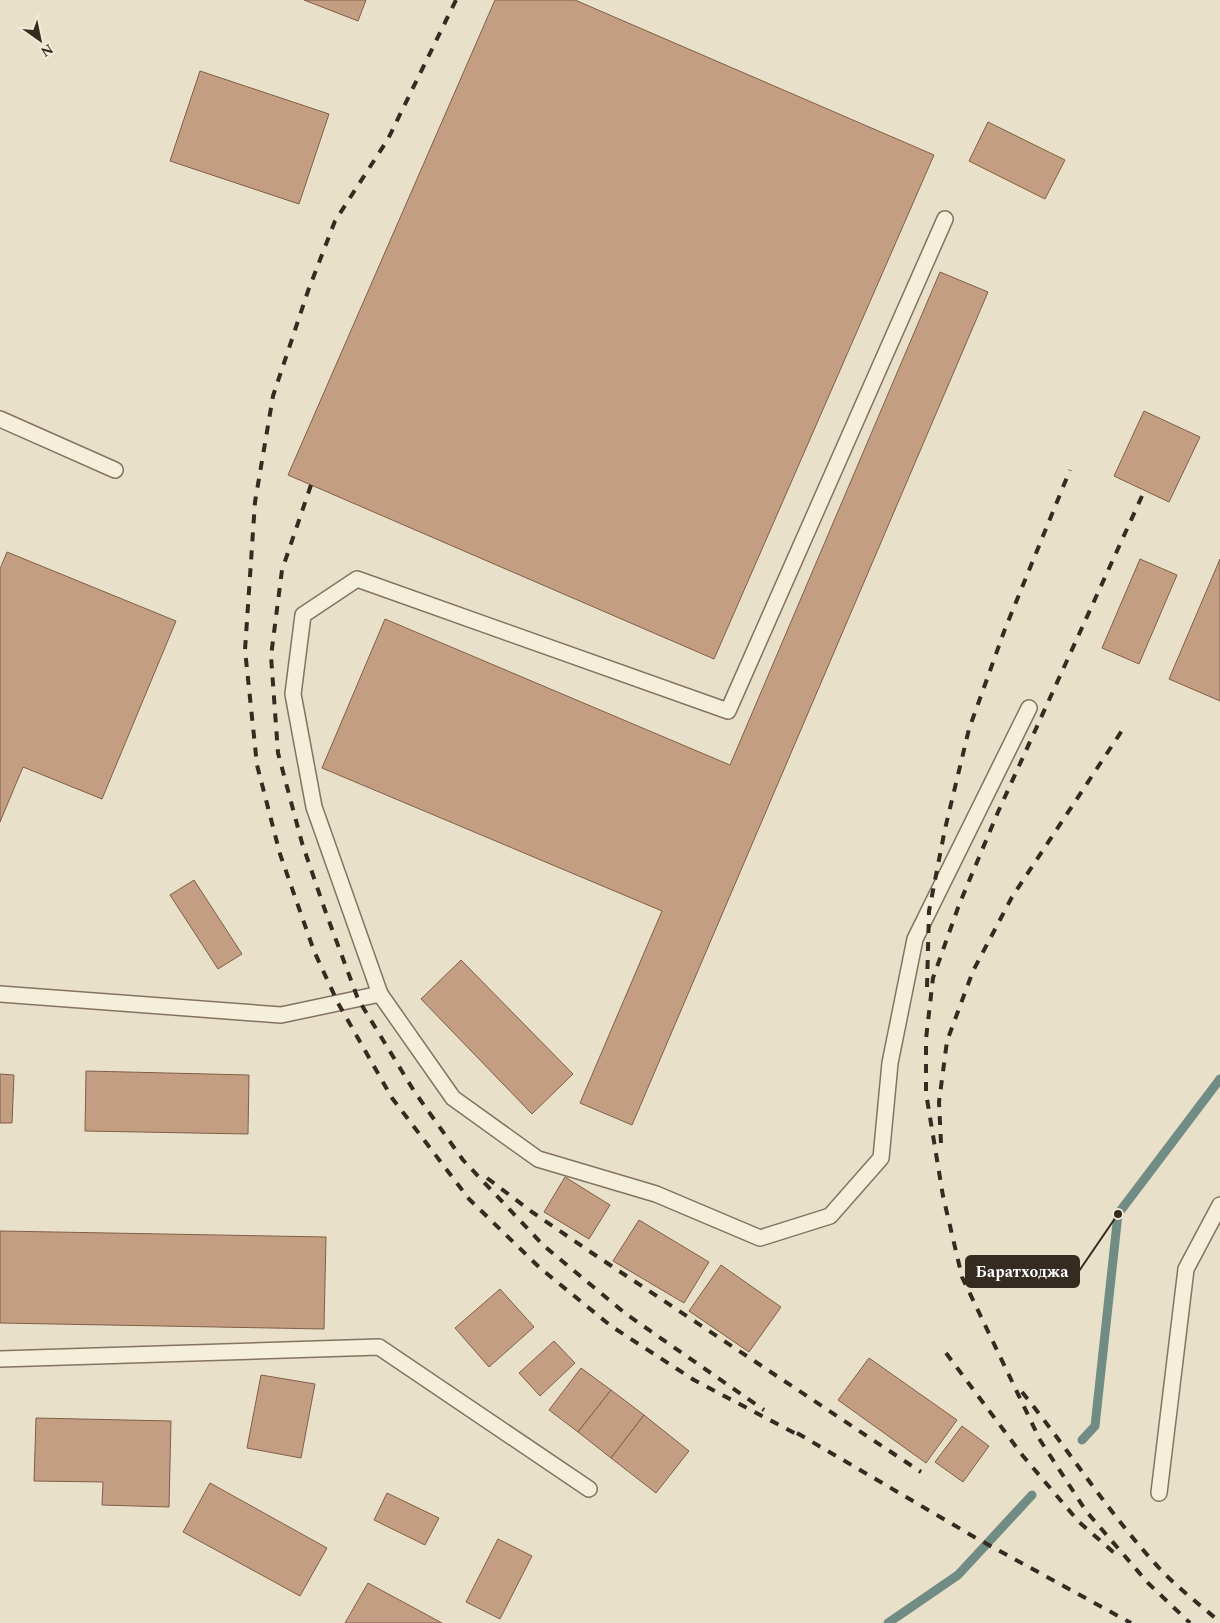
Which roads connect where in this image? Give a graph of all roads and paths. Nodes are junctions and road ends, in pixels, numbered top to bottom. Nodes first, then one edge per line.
1 (945, 219) dead end
2 (0, 419) edge
3 (115, 470) dead end
4 (1029, 708) dead end
5 (0, 994) edge
6 (380, 994) junction
7 (1220, 1205) edge
8 (0, 1358) edge
9 (588, 1489) dead end
10 (1159, 1493) dead end

1 - 6 lane
2 - 3 lane
4 - 6 lane
5 - 6 lane
7 - 10 lane
8 - 9 lane

